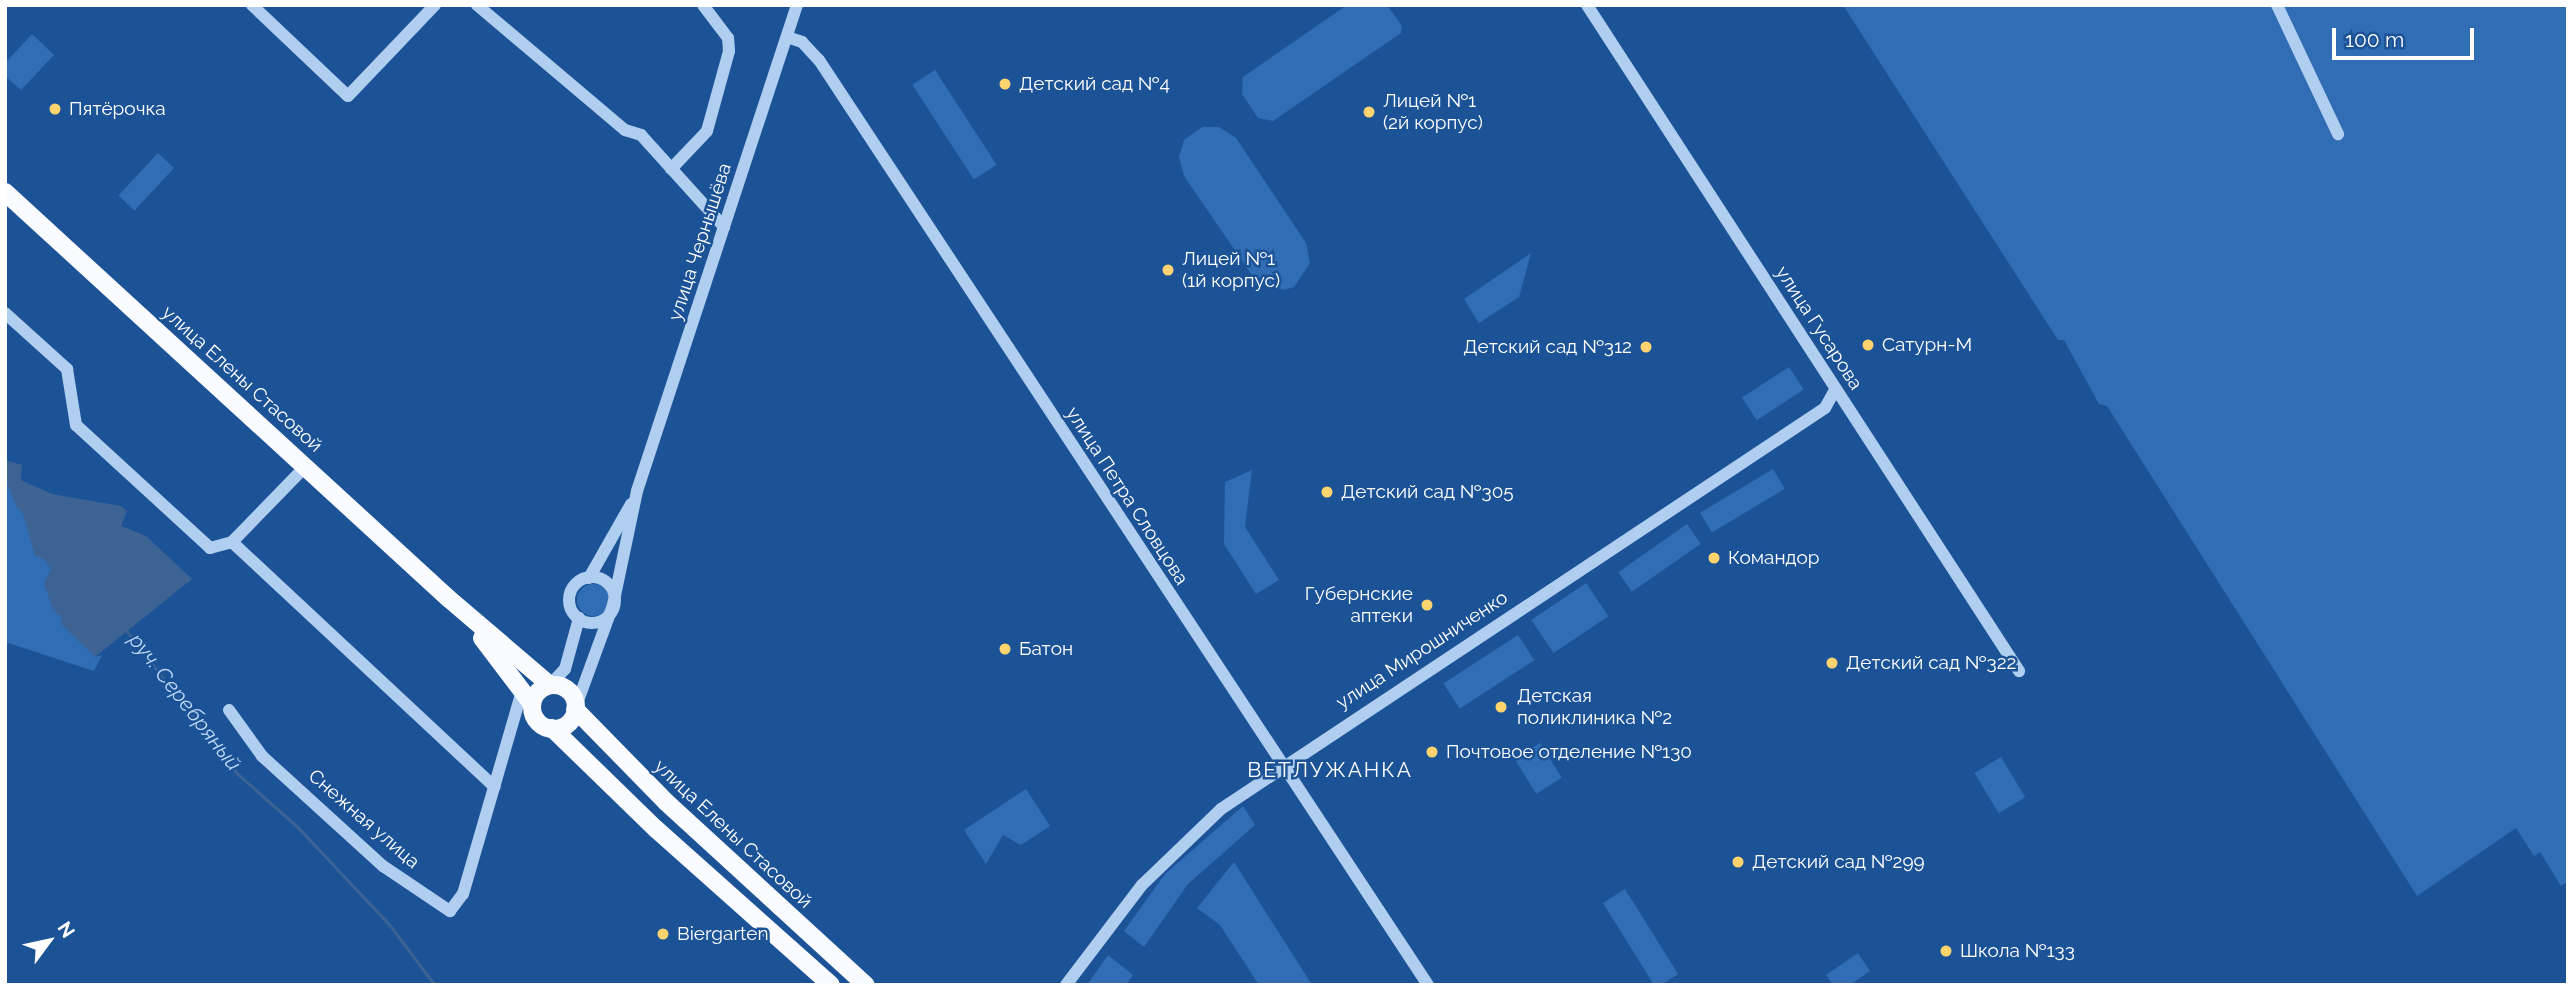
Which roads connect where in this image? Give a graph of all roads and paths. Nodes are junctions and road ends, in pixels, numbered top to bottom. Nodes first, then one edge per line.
1 (252, 5) edge
2 (435, 5) edge
3 (477, 5) edge
4 (703, 5) edge
5 (797, 5) edge
6 (1587, 5) edge
7 (2277, 5) edge
8 (787, 37) junction
9 (2338, 134) dead end
10 (671, 169) junction
11 (5, 192) edge
12 (724, 227) junction
13 (5, 313) edge
14 (1835, 390) junction
15 (306, 466) junction
16 (637, 491) junction
17 (232, 542) junction
18 (589, 578) junction
19 (448, 598) junction
20 (613, 605) junction
21 (579, 618) junction
22 (2020, 671) dead end
23 (550, 685) junction
24 (526, 699) junction
25 (575, 709) junction
26 (229, 710) dead end
27 (552, 728) junction
28 (1282, 767) junction
29 (495, 787) junction
30 (848, 978) edge
31 (831, 985) edge
32 (866, 985) edge
33 (1066, 985) edge
34 (1428, 985) edge

1 - 2 street
3 - 10 street
4 - 10 street
5 - 8 street, улица Чернышёва
6 - 14 street, улица Гусарова
7 - 9 street
8 - 12 street, улица Чернышёва
8 - 28 street, улица Петра Словцова
10 - 12 street
11 - 15 main road, улица Елены Стасовой
12 - 16 street, улица Чернышёва
13 - 17 street
14 - 22 street, улица Гусарова
14 - 28 street, улица Мирошниченко
15 - 17 street
15 - 19 main road, улица Елены Стасовой
16 - 18 street, улица Чернышёва
16 - 20 street, улица Чернышёва
17 - 29 street
18 - 20 street
18 - 21 street, улица Чернышёва
19 - 23 main road, улица Елены Стасовой
19 - 24 main road, улица Елены Стасовой
20 - 21 street
20 - 25 street, улица Чернышёва
21 - 23 street, улица Чернышёва
23 - 24 main road
23 - 25 main road
24 - 27 main road
24 - 29 street, Снежная улица
25 - 27 main road
25 - 30 main road, улица Елены Стасовой
26 - 29 street, Снежная улица
27 - 31 main road
28 - 33 street, улица Мирошниченко
28 - 34 street, улица Петра Словцова
30 - 32 main road, улица Елены Стасовой

